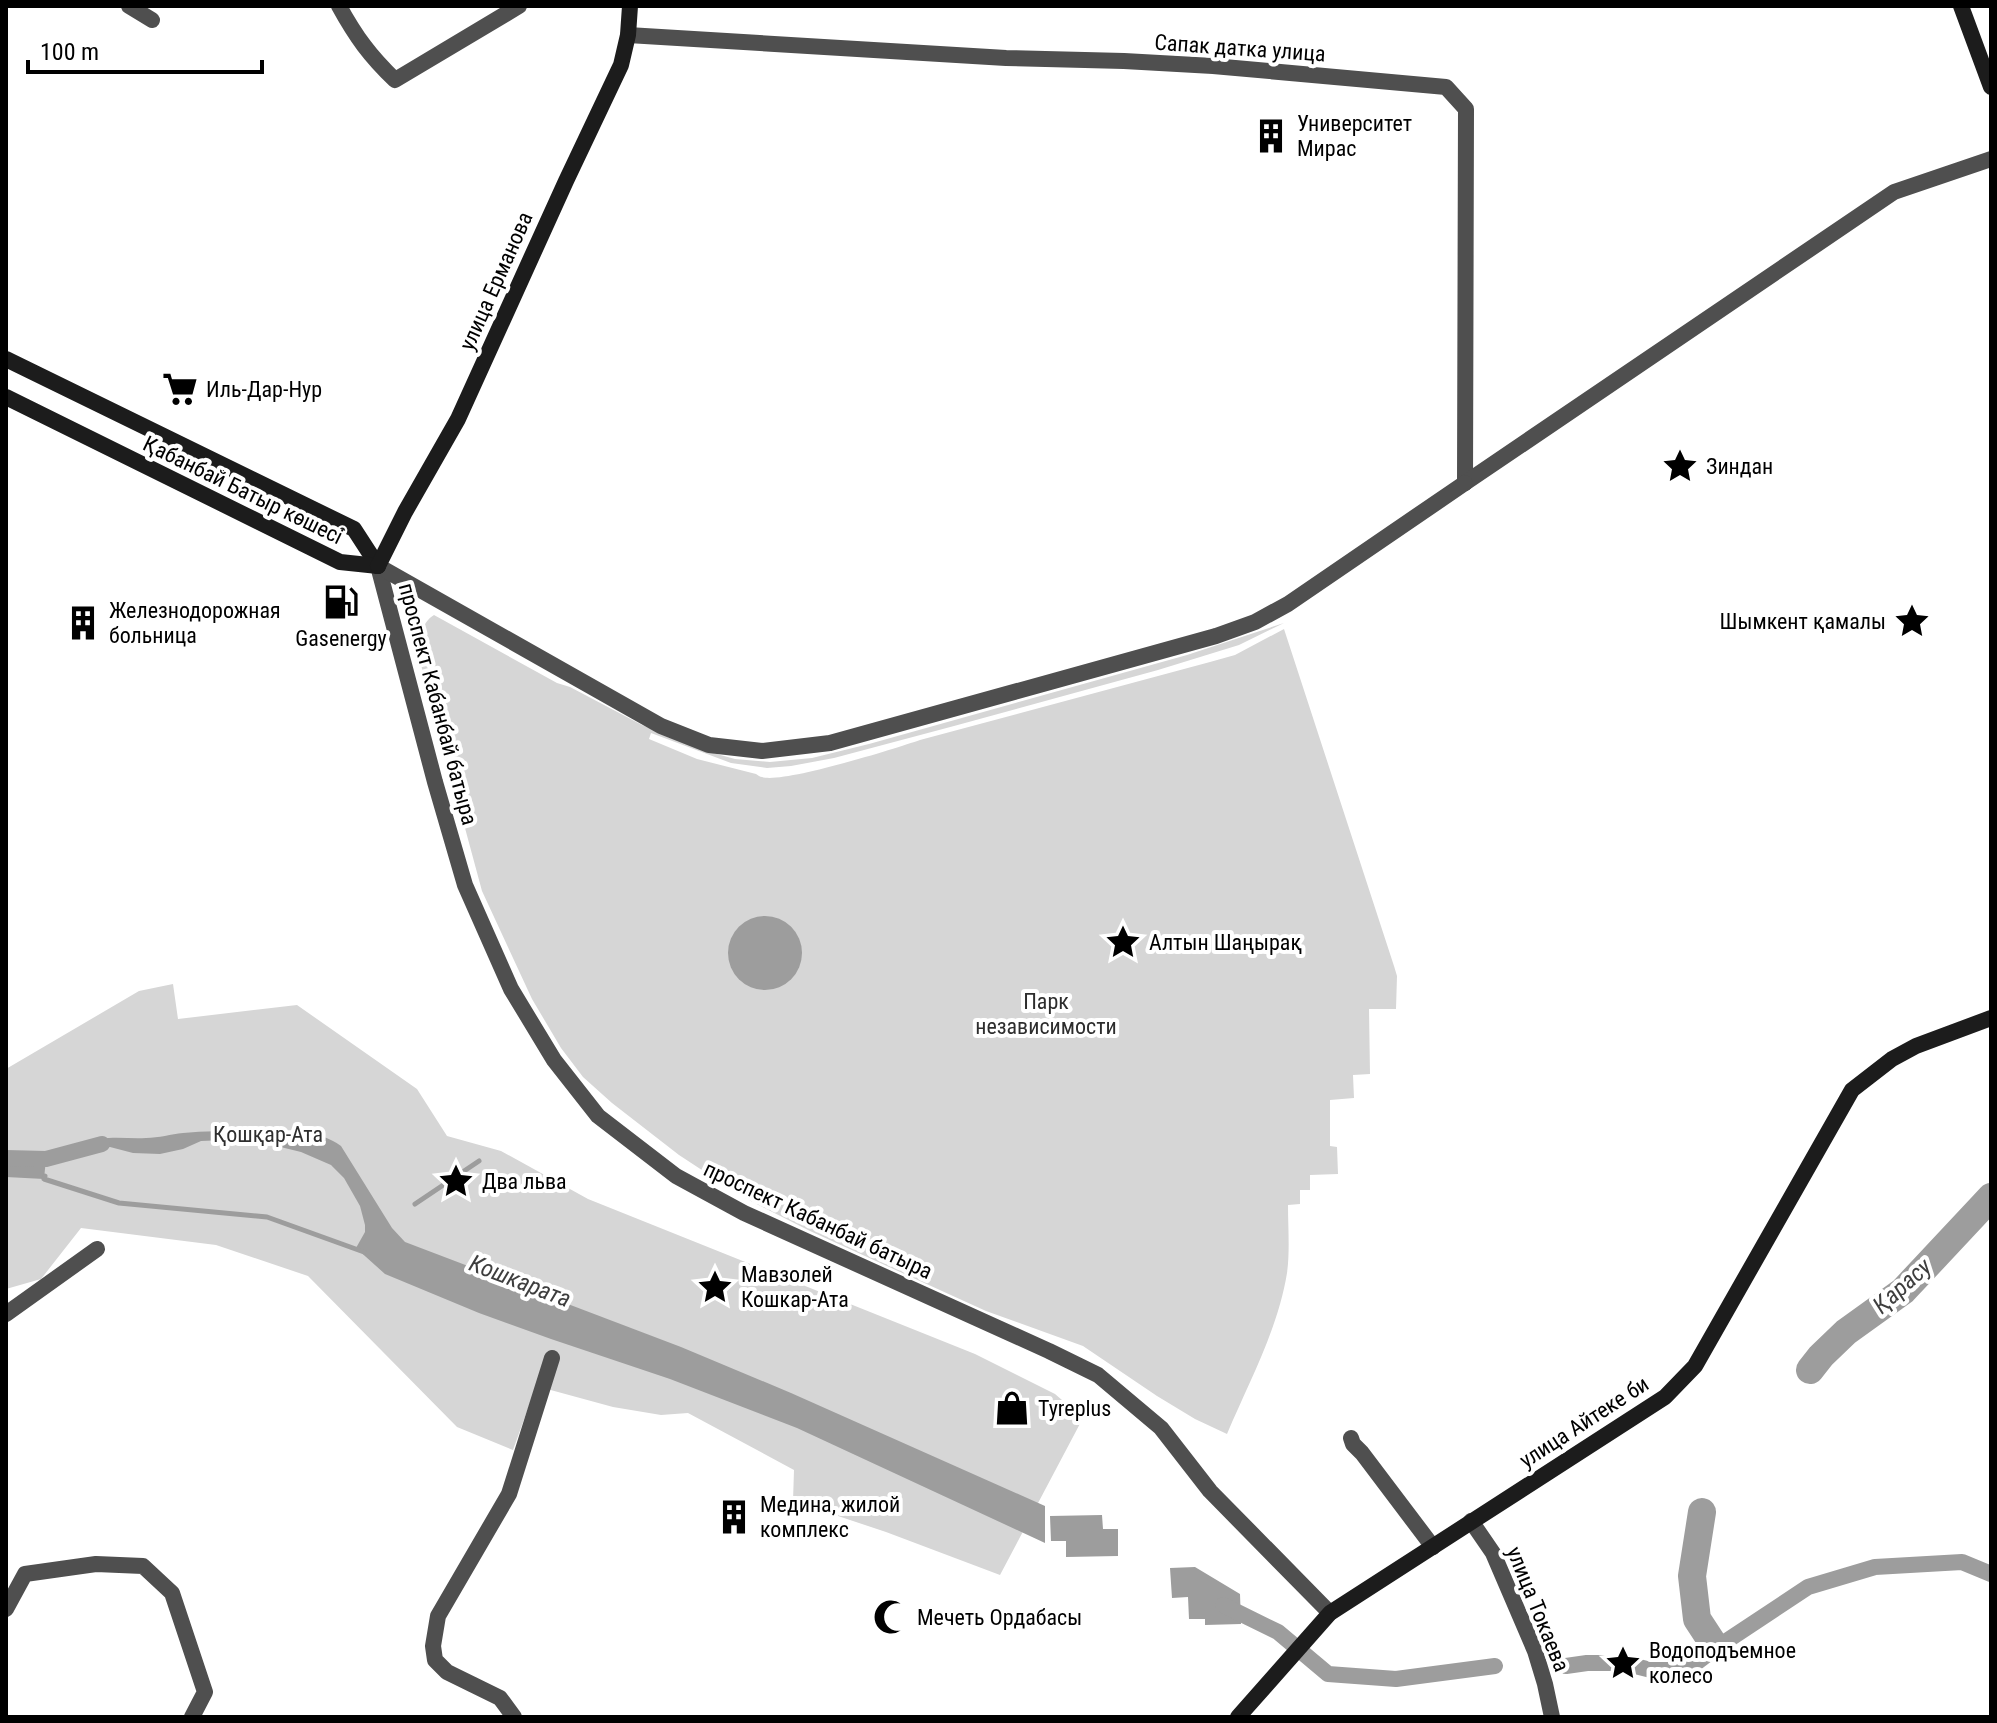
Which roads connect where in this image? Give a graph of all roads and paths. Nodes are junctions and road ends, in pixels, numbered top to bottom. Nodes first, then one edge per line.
1 (129, 6) edge
2 (339, 6) edge
3 (519, 6) edge
4 (630, 6) edge
5 (1961, 6) edge
6 (152, 20) dead end
7 (628, 35) junction
8 (1991, 87) edge
9 (1991, 159) edge
10 (6, 359) edge
11 (6, 397) edge
12 (1465, 483) junction
13 (378, 566) junction
14 (1991, 1018) edge
15 (97, 1249) dead end
16 (6, 1314) edge
17 (552, 1358) dead end
18 (1351, 1438) dead end
19 (1471, 1521) junction
20 (1433, 1547) junction
21 (6, 1609) edge
22 (1325, 1618) junction
23 (192, 1717) edge
24 (514, 1717) edge
25 (1238, 1717) edge
26 (1552, 1717) edge

1 - 6 street
2 - 3 street
4 - 7 main road, улица Ерманова
5 - 8 main road
7 - 12 street, Сапак датка улица
7 - 13 main road, улица Ерманова
9 - 12 street
10 - 13 main road, Қабанбай Батыр көшесі
11 - 13 main road, Қабанбай Батыр көшесі
12 - 13 street
13 - 22 street, проспект Кабанбай батыра
14 - 19 main road, улица Айтеке би
15 - 16 street
17 - 24 street
18 - 20 street
19 - 20 main road, улица Айтеке би
19 - 26 street, улица Токаева
20 - 22 main road, улица Айтеке би
21 - 23 street
22 - 25 main road, улица Айтеке би

